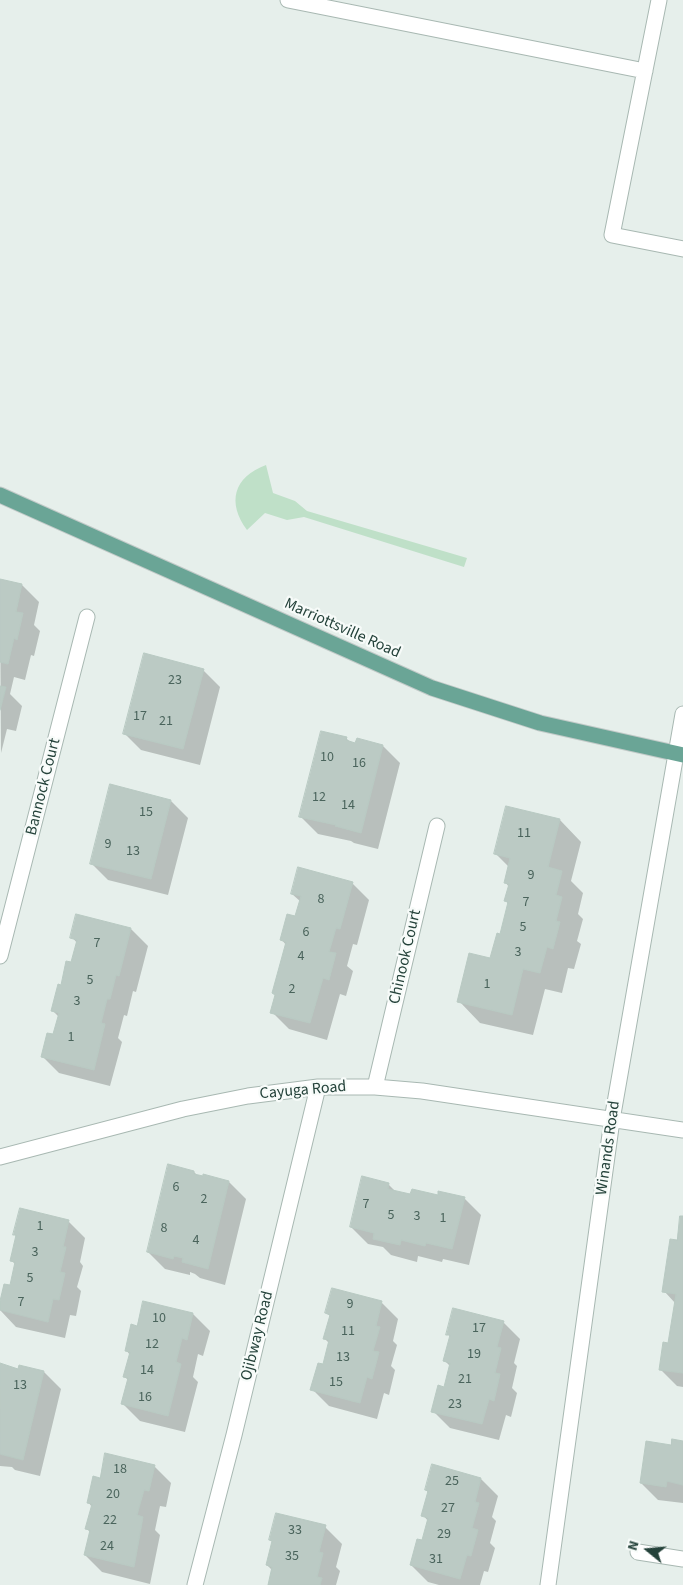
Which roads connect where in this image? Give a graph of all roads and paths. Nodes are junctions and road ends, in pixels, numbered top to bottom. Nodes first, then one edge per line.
1 (288, 0) edge
2 (659, 0) edge
3 (645, 71) junction
4 (683, 249) edge
5 (0, 495) edge
6 (87, 617) dead end
7 (683, 714) edge
8 (679, 755) edge
9 (438, 826) dead end
10 (0, 956) edge
11 (318, 1087) junction
12 (375, 1087) junction
13 (612, 1120) junction
14 (683, 1130) edge
15 (0, 1157) edge
16 (638, 1552) dead end
17 (683, 1559) edge
18 (195, 1585) edge
19 (548, 1585) edge

1 - 3 street
2 - 3 street
3 - 4 street
5 - 8 main road, Marriottsville Road
6 - 10 street, Bannock Court
7 - 8 street, Winands Road
8 - 13 street, Winands Road
9 - 12 street, Chinook Court
11 - 12 street, Cayuga Road
11 - 15 street, Cayuga Road
11 - 18 street, Ojibway Road
12 - 13 street, Cayuga Road
13 - 14 street, Cayuga Road
13 - 19 street, Winands Road
16 - 17 street

